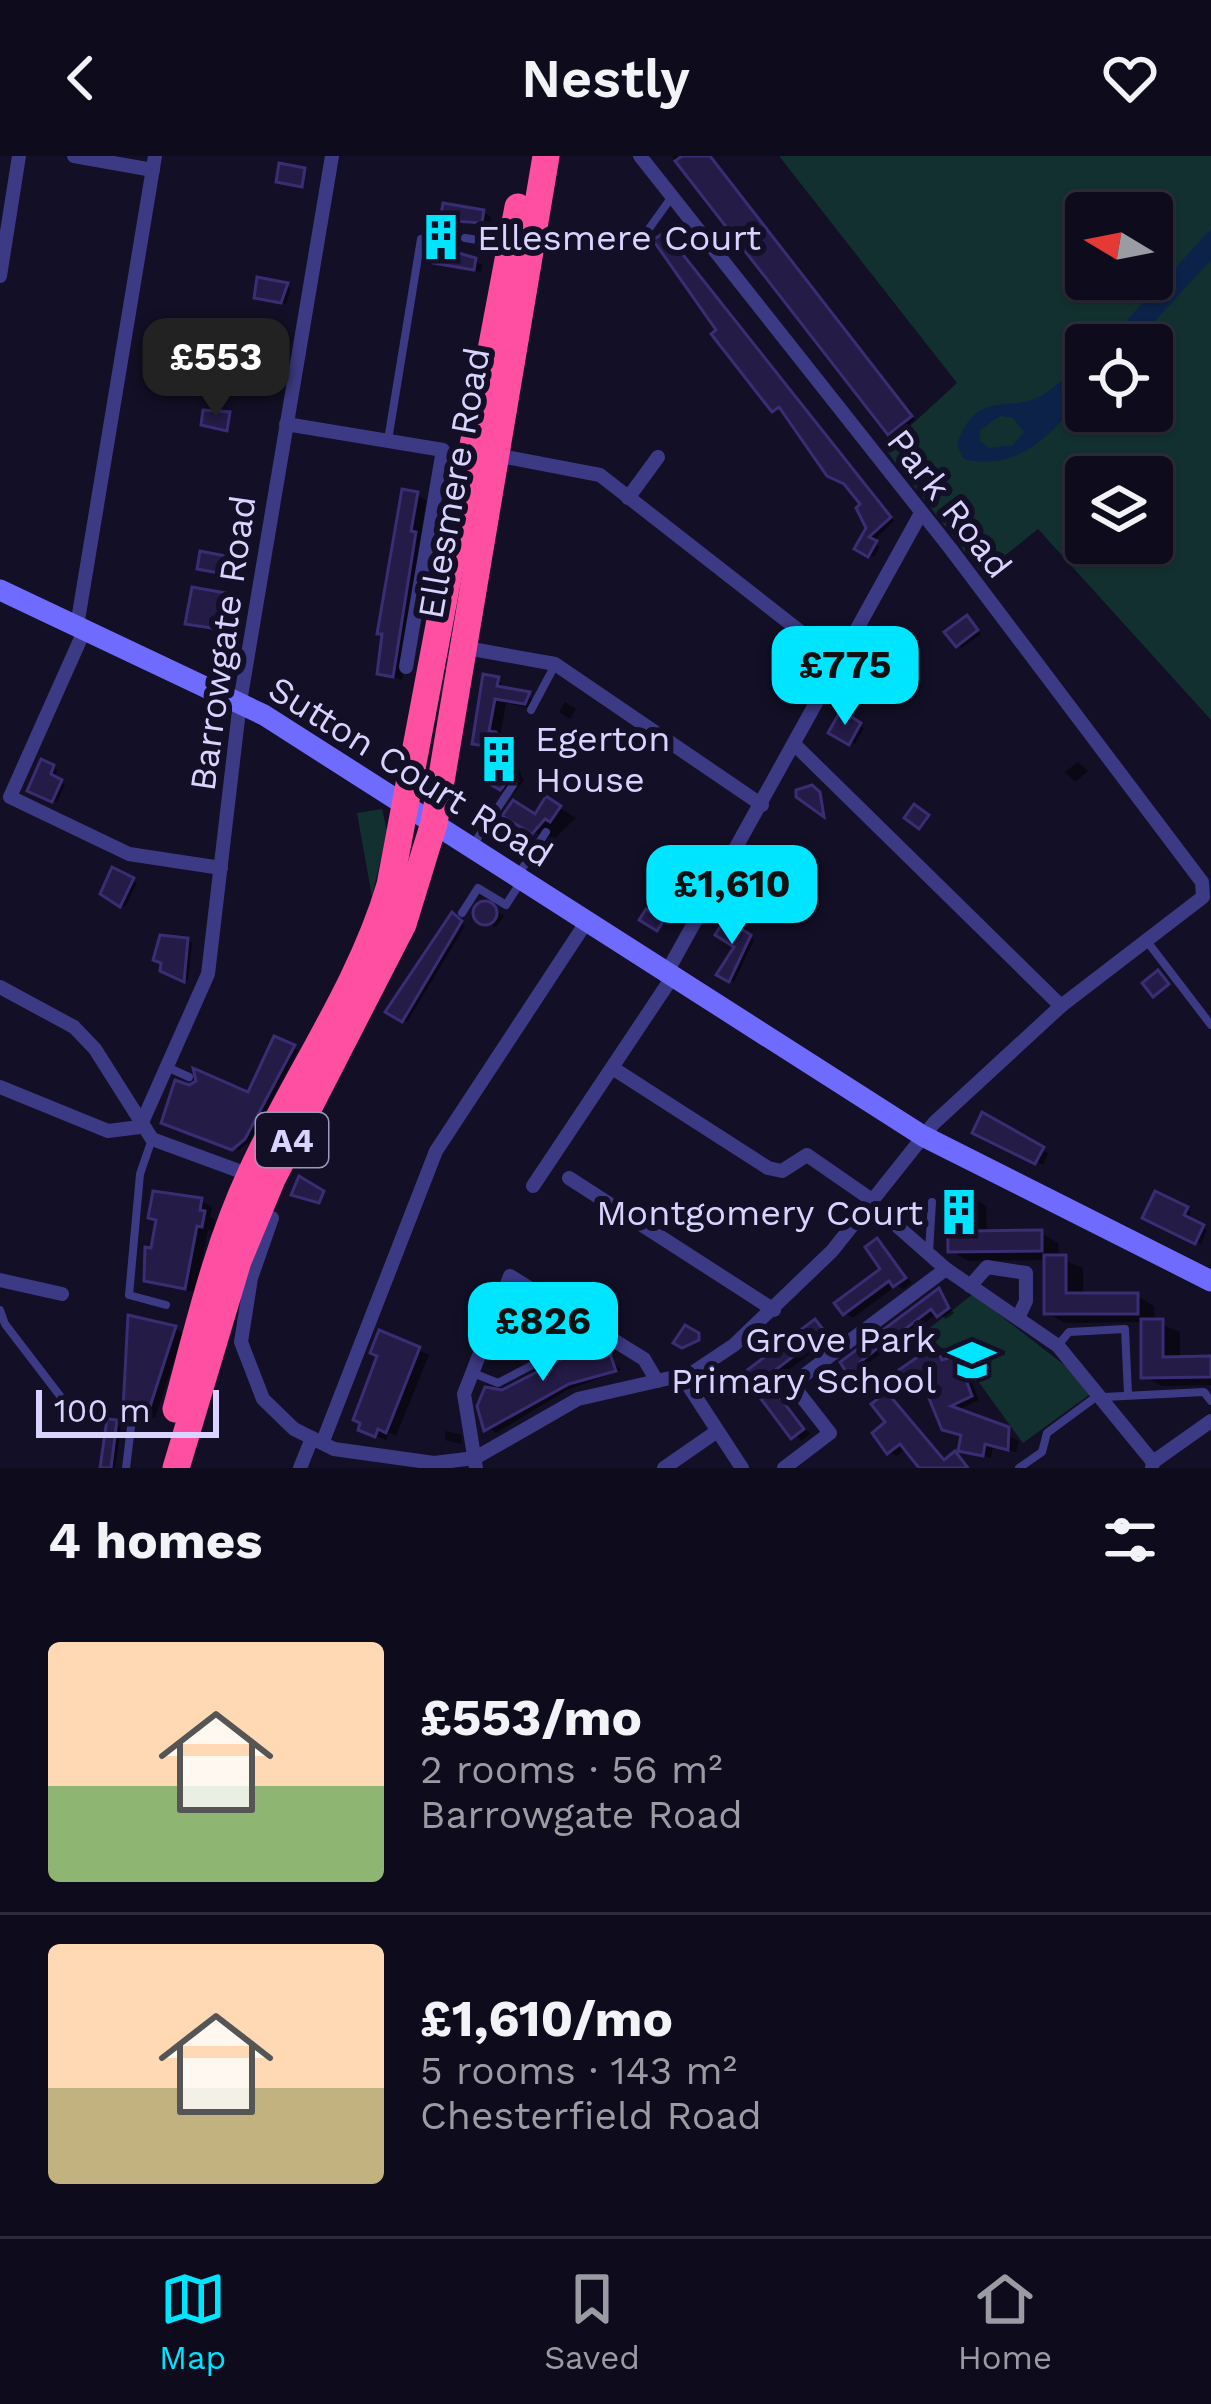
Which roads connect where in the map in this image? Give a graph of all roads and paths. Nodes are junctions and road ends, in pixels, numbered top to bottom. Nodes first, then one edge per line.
1 (19, 156) edge
2 (74, 156) edge
3 (332, 156) edge
4 (527, 156) edge
5 (546, 156) edge
6 (640, 156) edge
7 (154, 163) edge
8 (672, 196) junction
9 (647, 230) dead end
10 (465, 238) dead end
11 (421, 239) dead end
12 (511, 245) junction
13 (0, 277) edge
14 (286, 424) junction
15 (388, 441) junction
16 (493, 454) junction
17 (658, 457) dead end
18 (628, 498) junction
19 (920, 515) junction
20 (0, 590) edge
21 (81, 627) junction
22 (461, 647) junction
23 (838, 661) junction
24 (555, 664) junction
25 (406, 667) dead end
26 (239, 702) junction
27 (531, 710) dead end
28 (794, 744) junction
29 (513, 785) dead end
30 (762, 805) junction
31 (407, 806) junction
32 (434, 823) junction
33 (546, 832) dead end
34 (472, 846) junction
35 (221, 868) junction
36 (520, 878) junction
37 (462, 913) dead end
38 (587, 921) junction
39 (1146, 940) junction
40 (670, 974) junction
41 (0, 987) edge
42 (1060, 1006) junction
43 (1211, 1024) edge
44 (169, 1068) junction
45 (614, 1069) junction
46 (189, 1076) dead end
47 (0, 1087) edge
48 (140, 1127) junction
49 (923, 1136) junction
50 (152, 1139) junction
51 (250, 1175) junction
52 (568, 1178) dead end
53 (533, 1186) dead end
54 (872, 1202) junction
55 (932, 1202) dead end
56 (272, 1218) dead end
57 (929, 1254) junction
58 (946, 1269) junction
59 (1209, 1275) edge
60 (0, 1280) edge
61 (970, 1286) junction
62 (62, 1294) dead end
63 (166, 1304) dead end
64 (0, 1310) edge
65 (774, 1310) junction
66 (1018, 1318) junction
67 (598, 1329) junction
68 (1058, 1346) junction
69 (471, 1372) junction
70 (682, 1376) junction
71 (657, 1381) junction
72 (1128, 1394) junction
73 (1103, 1395) junction
74 (1211, 1401) edge
75 (67, 1405) dead end
76 (1211, 1420) edge
77 (131, 1427) dead end
78 (716, 1432) junction
79 (318, 1440) junction
80 (476, 1463) edge
81 (1153, 1465) edge
82 (126, 1468) edge
83 (160, 1468) edge
84 (176, 1468) edge
85 (300, 1468) edge
86 (664, 1468) edge
87 (742, 1468) edge
88 (784, 1468) edge
89 (1019, 1468) edge

1 - 13 street
2 - 7 street
3 - 14 street, Barrowgate Road
4 - 12 highway, Ellesmere Road / A4
5 - 16 highway, Ellesmere Road / A4
6 - 8 street, Park Road
7 - 21 street
8 - 9 lane
8 - 19 street, Park Road
10 - 12 lane
11 - 15 lane
12 - 31 highway, Ellesmere Road / A4
14 - 15 street
14 - 26 street, Barrowgate Road
15 - 25 street
16 - 18 street
16 - 22 highway, Ellesmere Road / A4
17 - 18 street
18 - 23 street
19 - 23 street
19 - 39 street, Park Road
20 - 21 street, Sutton Court Road
21 - 26 street, Sutton Court Road
21 - 35 street
22 - 24 street
22 - 32 highway, Ellesmere Road / A4
23 - 28 street
24 - 27 lane
24 - 30 street
26 - 31 street, Sutton Court Road
26 - 35 street, Barrowgate Road
28 - 30 street
28 - 42 street
29 - 34 lane
30 - 40 street
31 - 32 street, Sutton Court Road
31 - 51 highway, A4
32 - 34 street, Sutton Court Road
32 - 84 highway, A4
33 - 36 lane
34 - 36 street, Sutton Court Road
35 - 44 street, Barrowgate Road
36 - 37 lane
36 - 38 street, Sutton Court Road
38 - 40 street, Sutton Court Road
38 - 79 street
39 - 42 street
39 - 43 lane
40 - 45 street
40 - 49 street, Sutton Court Road
41 - 48 street
42 - 49 street
44 - 46 lane
44 - 48 street, Barrowgate Road
45 - 53 street
45 - 54 street
47 - 48 street
48 - 50 street
49 - 54 street
49 - 59 street, Sutton Court Road
50 - 51 street
50 - 63 lane
51 - 83 highway, A4
52 - 65 street
54 - 57 street
54 - 65 street
55 - 57 lane
56 - 79 street
57 - 58 street
58 - 61 street
58 - 88 street
60 - 62 street
61 - 66 street
61 - 66 street
64 - 75 lane
65 - 70 street
66 - 68 street
67 - 69 lane
67 - 69 street
67 - 71 street
68 - 72 lane
68 - 73 street
69 - 80 street
70 - 71 street
70 - 78 street
71 - 80 street
72 - 73 lane
72 - 74 lane
73 - 81 street
73 - 89 lane
76 - 81 street
77 - 82 lane
78 - 86 street
78 - 87 street
79 - 80 street
79 - 85 street

